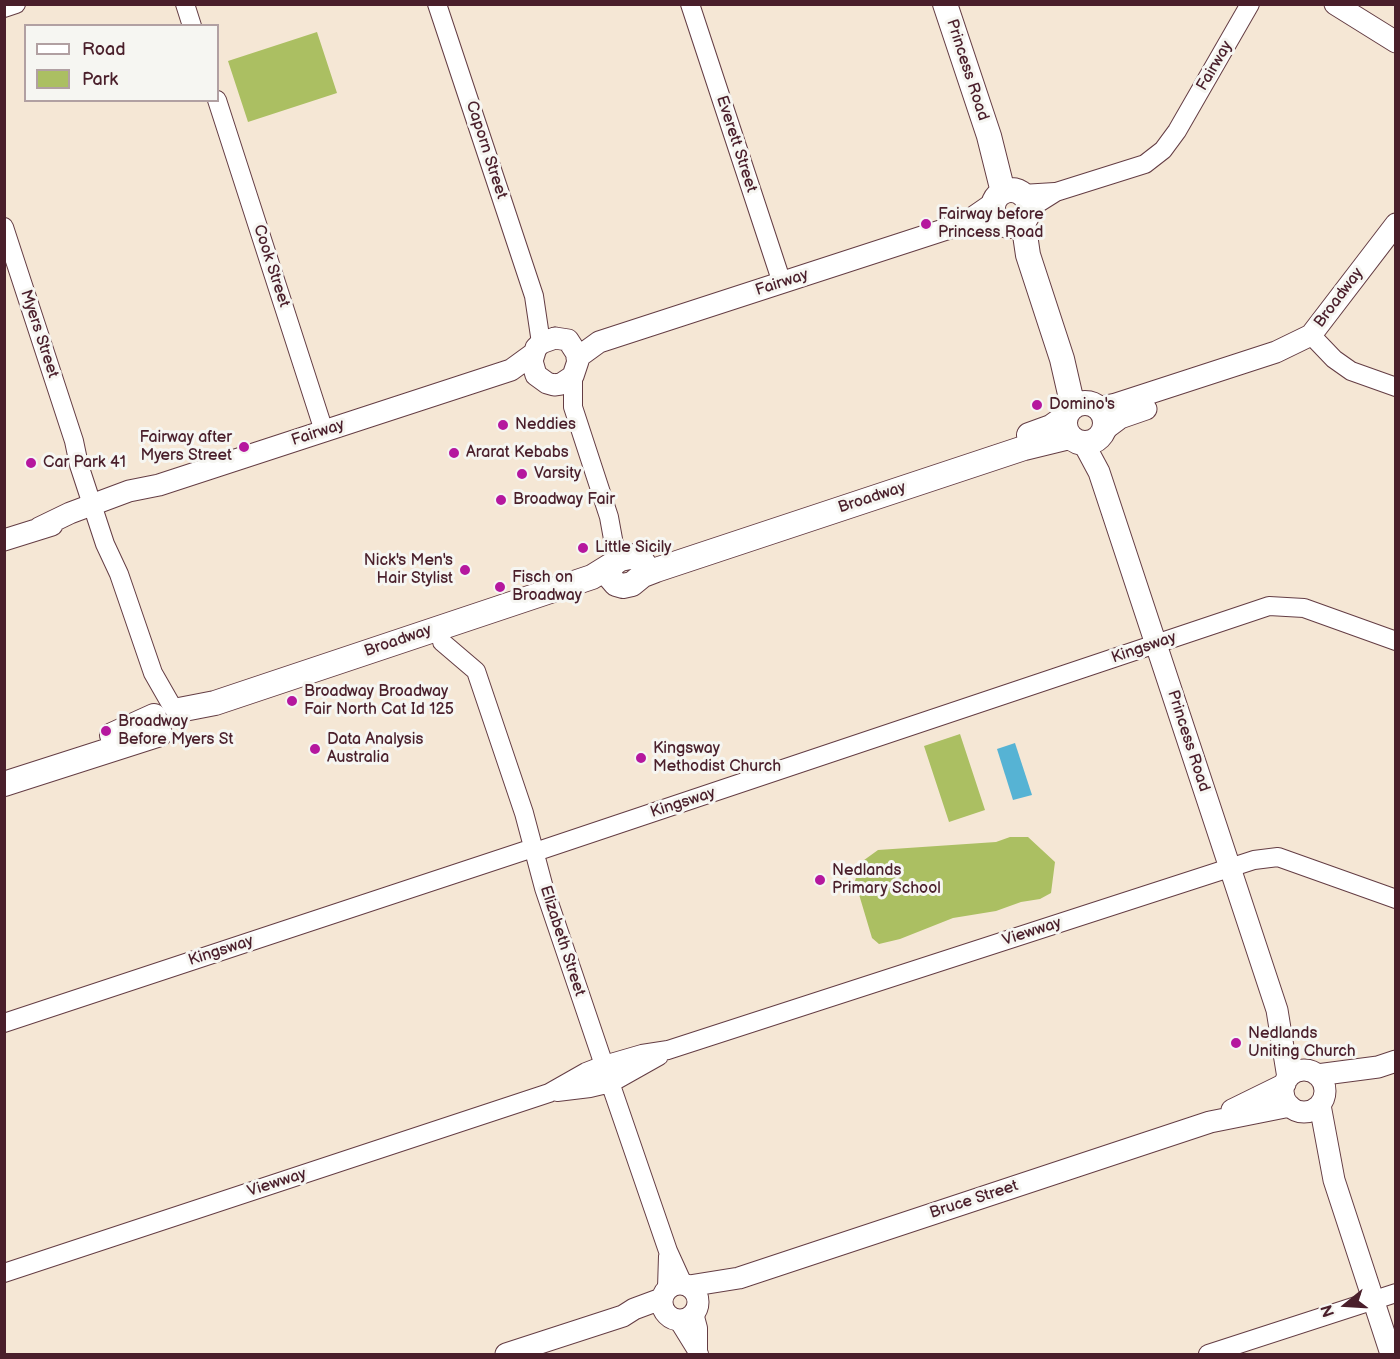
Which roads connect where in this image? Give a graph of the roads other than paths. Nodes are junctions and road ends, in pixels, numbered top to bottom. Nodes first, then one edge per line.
1 (16, 4) edge
2 (185, 4) edge
3 (437, 4) edge
4 (690, 4) edge
5 (945, 4) edge
6 (1250, 4) edge
7 (1335, 4) edge
8 (4, 8) edge
9 (191, 24) edge
10 (1395, 42) edge
11 (218, 102) edge
12 (1012, 207) junction
13 (1395, 224) edge
14 (4, 227) edge
15 (1395, 242) edge
16 (782, 283) junction
17 (1315, 338) junction
18 (555, 359) junction
19 (1395, 387) edge
20 (1085, 423) junction
21 (324, 431) junction
22 (98, 507) junction
23 (4, 540) edge
24 (626, 567) junction
25 (1395, 641) edge
26 (442, 642) junction
27 (1156, 645) junction
28 (168, 717) junction
29 (4, 772) edge
30 (4, 784) edge
31 (534, 850) junction
32 (1230, 868) junction
33 (1395, 899) edge
34 (1277, 1010) junction
35 (4, 1023) edge
36 (668, 1050) junction
37 (1387, 1064) edge
38 (604, 1065) junction
39 (1313, 1073) junction
40 (1287, 1081) junction
41 (611, 1083) junction
42 (549, 1093) junction
43 (1322, 1101) junction
44 (1295, 1109) junction
45 (1210, 1122) junction
46 (1334, 1180) junction
47 (4, 1273) edge
48 (1395, 1293) edge
49 (1373, 1300) junction
50 (680, 1301) junction
51 (699, 1353) edge
52 (506, 1354) edge
53 (1209, 1354) edge
54 (1390, 1354) edge

1 - 8 street
2 - 9 street
3 - 18 street, Caporn Street
4 - 16 street, Everett Street
5 - 12 main road, Princess Road
6 - 12 street, Fairway
7 - 10 street
11 - 21 street, Cook Street
12 - 16 street, Fairway
12 - 20 main road, Princess Road
13 - 17 street, Broadway
14 - 22 street, Myers Street
15 - 17 street, Broadway
16 - 18 street, Fairway
17 - 19 street
17 - 20 street, Broadway
18 - 21 street, Fairway
18 - 24 street, Caporn Street
20 - 24 main road, Broadway
20 - 27 street, Princess Road
21 - 22 street, Fairway
22 - 23 street, Fairway
22 - 28 street, Myers Street
24 - 26 main road, Broadway
24 - 28 main road, Broadway
25 - 27 street, Kingsway
26 - 28 main road, Broadway
26 - 31 street, Elizabeth Street
27 - 31 street, Kingsway
27 - 32 street, Princess Road
28 - 29 main road, Broadway
28 - 30 main road, Broadway
31 - 35 street, Kingsway
31 - 38 street, Elizabeth Street
32 - 33 street, Viewway
32 - 34 street, Princess Road
32 - 36 street, Viewway
34 - 39 street, Princess Road
34 - 40 street, Princess Road
36 - 38 street, Viewway
36 - 41 street, Viewway
37 - 39 street
37 - 43 street
38 - 41 street, Elizabeth Street
38 - 42 street, Viewway
39 - 40 street
39 - 43 street
40 - 44 street
40 - 45 street, Bruce Street
41 - 42 street, Viewway
41 - 50 street, Elizabeth Street
42 - 47 street, Viewway
43 - 44 street
43 - 46 street
44 - 45 street, Bruce Street
44 - 46 street
45 - 50 street, Bruce Street
46 - 49 street
48 - 49 street
49 - 53 street
49 - 54 street
50 - 51 street, Elizabeth Street
50 - 52 street, Bruce Street

